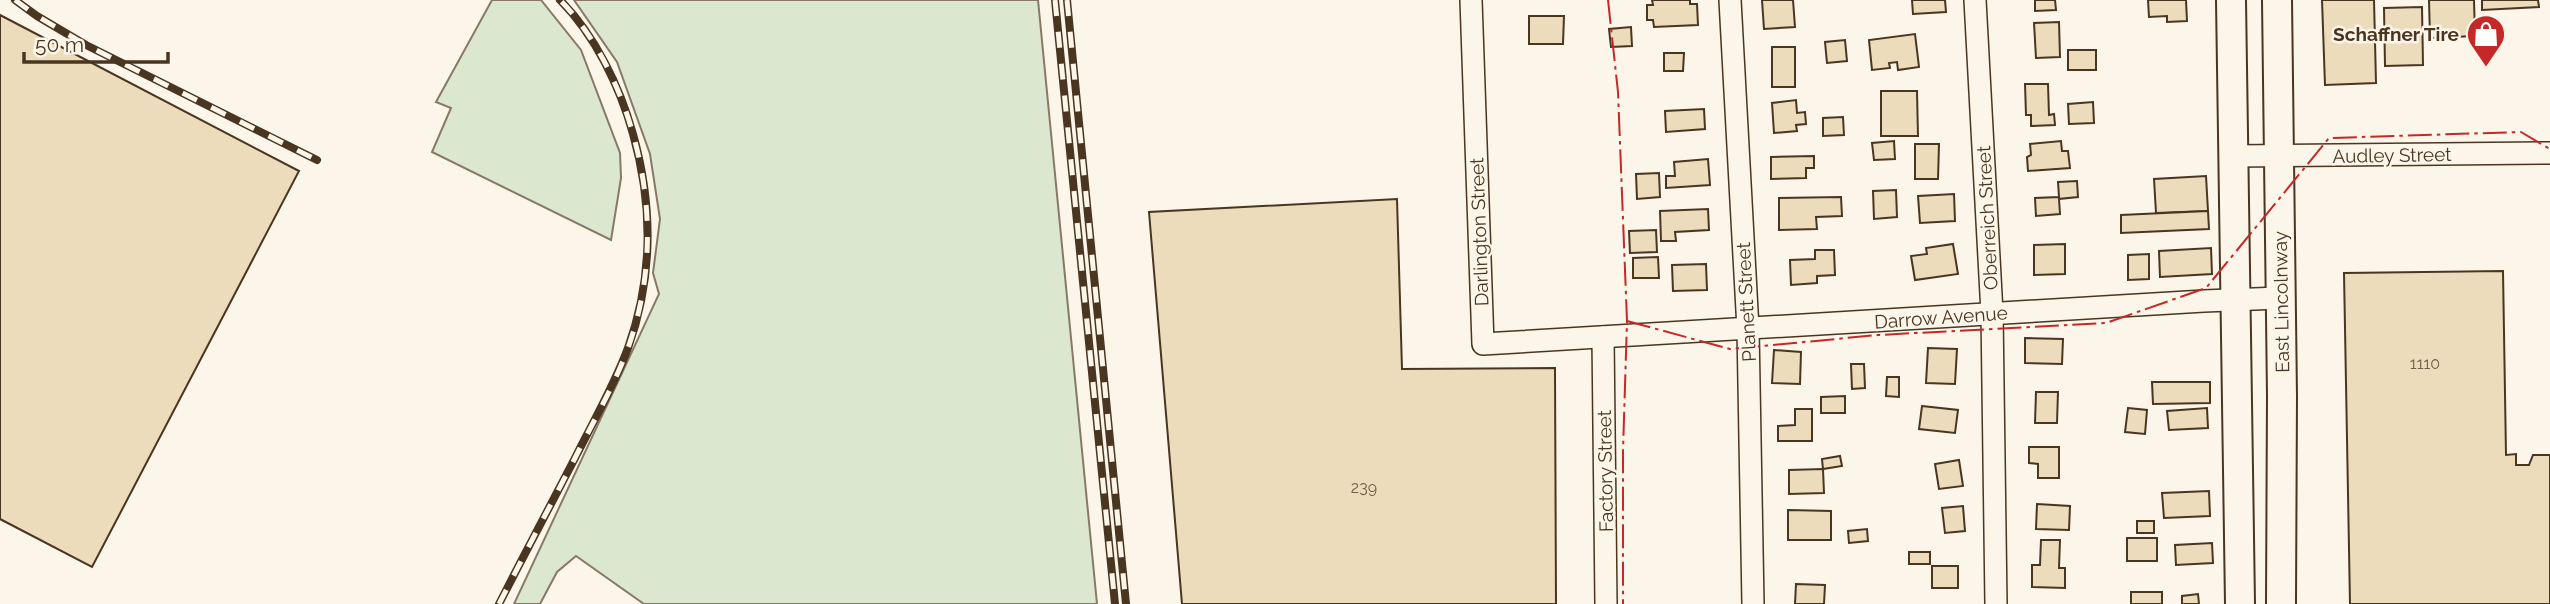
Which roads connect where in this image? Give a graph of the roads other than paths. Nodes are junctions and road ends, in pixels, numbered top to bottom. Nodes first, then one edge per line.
1 (1471, 0) edge
2 (1730, 0) edge
3 (1975, 0) edge
4 (2231, 0) edge
5 (2277, 0) edge
6 (2550, 153) edge
7 (2234, 156) junction
8 (2279, 157) junction
9 (2279, 298) junction
10 (2236, 299) junction
11 (1992, 313) junction
12 (1748, 329) junction
13 (1603, 337) junction
14 (1606, 604) edge
15 (1753, 604) edge
16 (1996, 604) edge
17 (2240, 604) edge
18 (2281, 604) edge

1 - 13 street, Darlington Street
2 - 12 street, Planett Street
3 - 11 street, Oberreich Street
4 - 7 main road
5 - 8 main road, East Lincolnway
6 - 8 street, Audley Street
7 - 8 street, Audley Street
7 - 10 main road
8 - 9 main road, East Lincolnway
9 - 10 street, Darrow Avenue
9 - 18 main road, East Lincolnway
10 - 11 street, Darrow Avenue
10 - 17 main road
11 - 12 street, Darrow Avenue
11 - 16 street, Oberreich Street
12 - 13 street, Darrow Avenue
12 - 15 street, Planett Street
13 - 14 street, Factory Street

